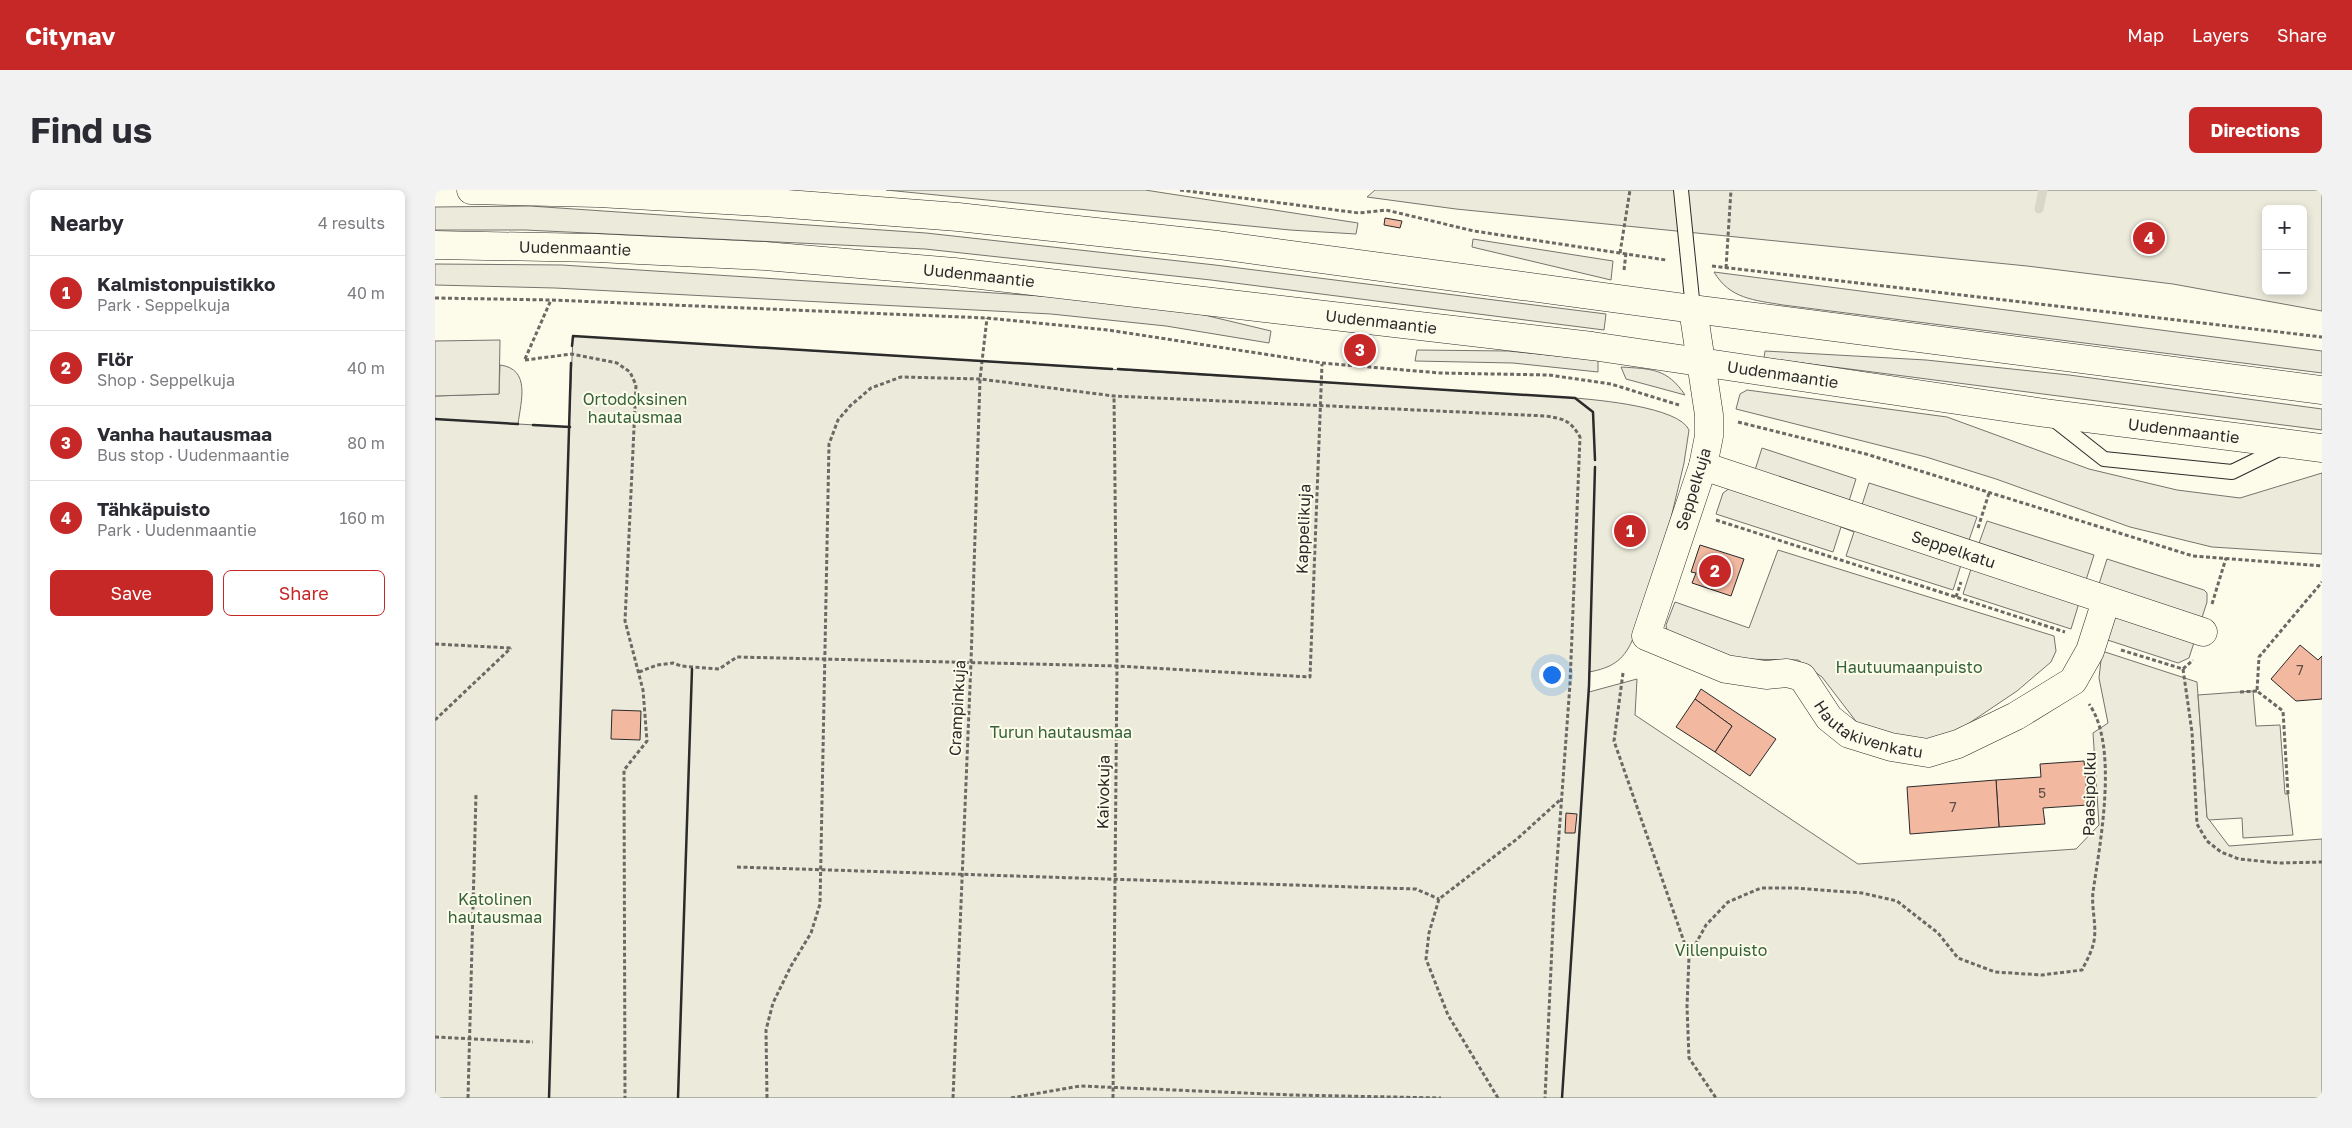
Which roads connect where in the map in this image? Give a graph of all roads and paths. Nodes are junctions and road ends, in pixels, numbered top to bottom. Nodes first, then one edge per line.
1 (471, 190) edge
2 (1181, 190) edge
3 (1630, 190) edge
4 (1681, 190) edge
5 (1731, 190) edge
6 (435, 245) edge
7 (1620, 253) junction
8 (1688, 263) junction
9 (1726, 268) junction
10 (435, 298) edge
11 (551, 300) junction
12 (1693, 309) junction
13 (987, 318) junction
14 (2322, 337) edge
15 (1700, 362) junction
16 (1323, 363) junction
17 (980, 379) junction
18 (2322, 390) edge
19 (1114, 396) junction
20 (1321, 406) junction
21 (2045, 413) junction
22 (1709, 415) junction
23 (2289, 444) junction
24 (2322, 448) edge
25 (1703, 466) junction
26 (1687, 510) junction
27 (2226, 558) junction
28 (2322, 566) edge
29 (2322, 582) edge
30 (2106, 601) junction
31 (2203, 632) junction
32 (1646, 636) joint
33 (2093, 641) junction
34 (435, 644) edge
35 (824, 658) junction
36 (971, 662) junction
37 (1117, 666) junction
38 (2183, 669) junction
39 (639, 672) junction
40 (1623, 673) dead end
41 (2073, 681) junction
42 (2257, 691) junction
43 (2240, 692) dead end
44 (435, 720) edge
45 (476, 794) dead end
46 (2289, 794) dead end
47 (1561, 799) junction
48 (2322, 862) edge
49 (737, 867) dead end
50 (821, 868) junction
51 (962, 873) junction
52 (1115, 880) junction
53 (1439, 899) junction
54 (1689, 956) junction
55 (435, 1037) edge
56 (470, 1039) junction
57 (533, 1042) dead end
58 (1113, 1088) junction
59 (468, 1098) edge
60 (625, 1098) edge
61 (767, 1098) edge
62 (953, 1098) edge
63 (1011, 1098) edge
64 (1113, 1098) edge
65 (1441, 1098) edge
66 (1498, 1098) edge
67 (1545, 1098) edge
68 (1717, 1098) edge

1 - 12 main road
2 - 7 path
3 - 7 path
4 - 8 lane
5 - 9 path
6 - 15 main road, Uudenmaantie
7 - 8 path
8 - 9 path
8 - 12 lane
9 - 14 path
10 - 11 path
11 - 13 path
11 - 39 path
12 - 15 main road, Seppelkuja
12 - 18 main road
13 - 16 path
13 - 17 path, Crampinkuja
15 - 21 main road, Uudenmaantie
15 - 22 main road, Seppelkuja
16 - 20 path, Kappelikuja
16 - 22 path
17 - 19 path
17 - 35 path
17 - 36 path, Crampinkuja
19 - 20 path
19 - 37 path, Kaivokuja
20 - 37 path, Kappelikuja
20 - 47 path
21 - 23 main road, Uudenmaantie
21 - 23 lane
22 - 25 main road, Seppelkuja
22 - 27 path
23 - 24 main road, Uudenmaantie
25 - 26 main road, Seppelkuja
25 - 30 main road, Seppelkatu
26 - 32 main road, Seppelkuja
26 - 33 path
27 - 28 path
27 - 31 path
29 - 42 path
30 - 31 main road, Seppelkatu
30 - 33 main road
31 - 38 path
32 - 41 main road, Hautakivenkatu
33 - 38 path
33 - 41 main road
34 - 44 path
35 - 36 path
35 - 39 path
35 - 50 path
36 - 37 path
36 - 51 path, Crampinkuja
37 - 52 path, Kaivokuja
38 - 48 path
39 - 60 path
40 - 54 path
41 - 54 path, Paasipolku
42 - 43 path
42 - 46 path
45 - 56 path
47 - 53 path
47 - 67 path
49 - 50 path
50 - 51 path
50 - 61 path
51 - 52 path
51 - 62 path, Crampinkuja
52 - 53 path
52 - 58 path, Kaivokuja
53 - 66 path
54 - 68 path
55 - 56 path
56 - 57 path
56 - 59 path
58 - 63 path
58 - 64 path, Kaivokuja
58 - 65 path

